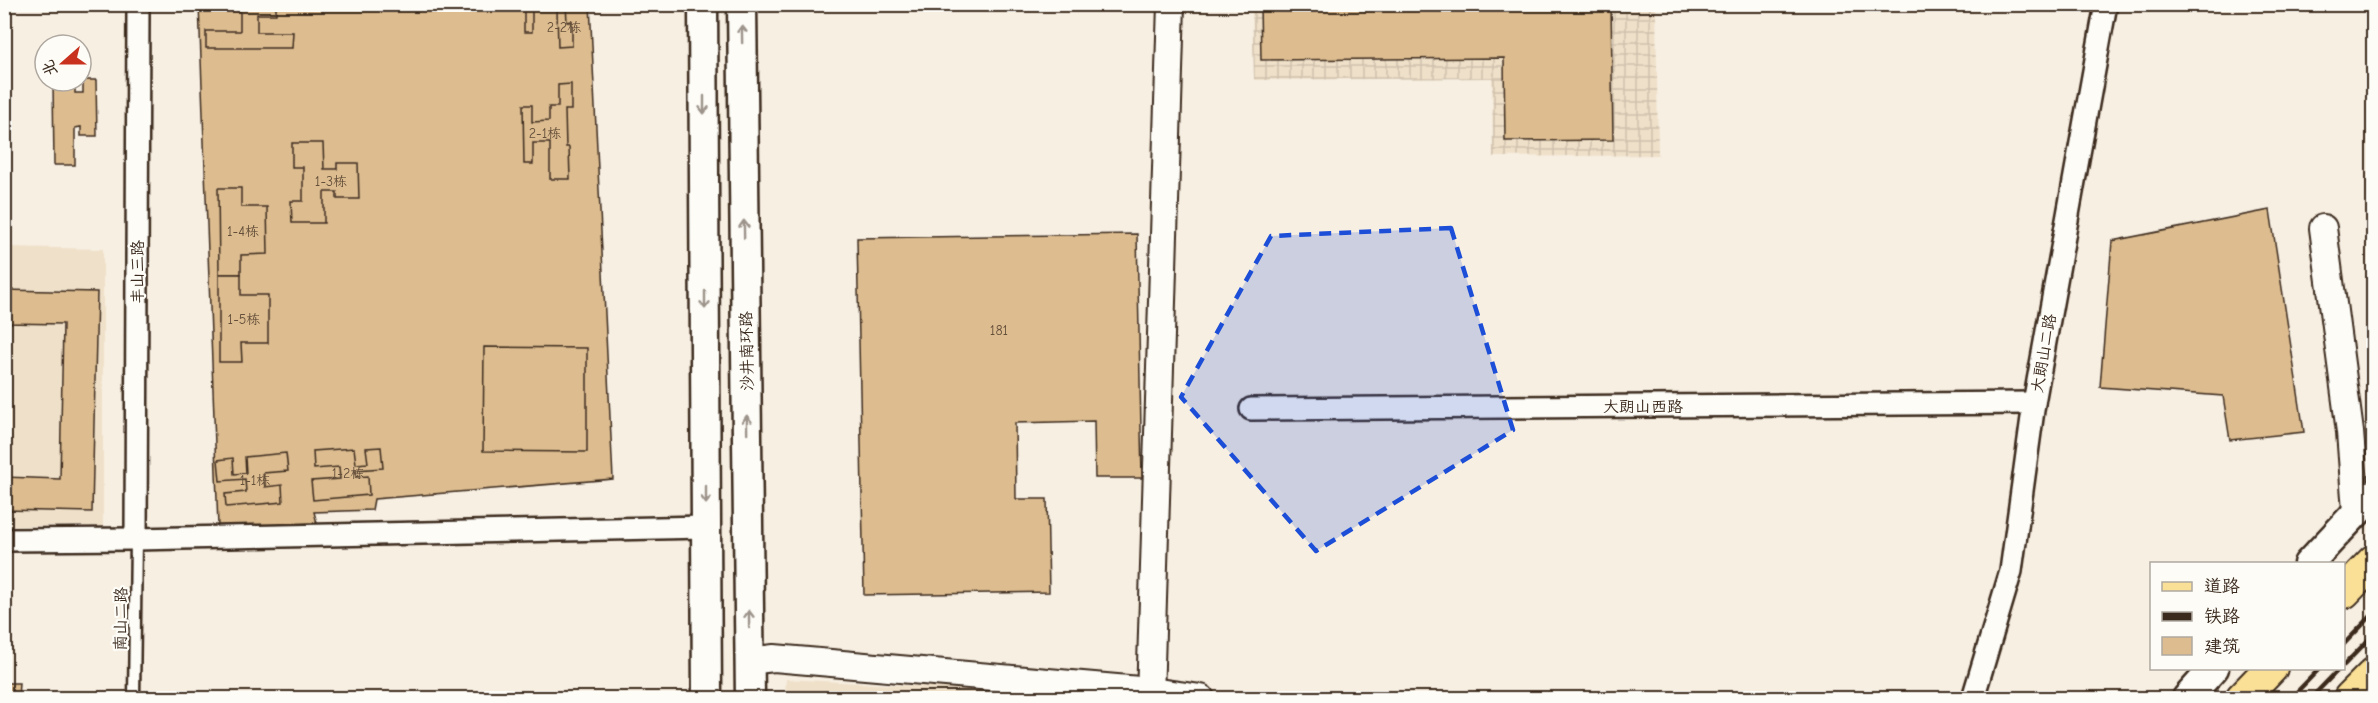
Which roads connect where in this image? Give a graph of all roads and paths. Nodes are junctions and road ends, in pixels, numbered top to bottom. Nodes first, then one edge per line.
1 (138, 4) edge
2 (703, 4) edge
3 (742, 4) edge
4 (1171, 4) edge
5 (2106, 4) edge
6 (2323, 228) dead end
7 (2034, 404) junction
8 (1251, 409) dead end
9 (2365, 502) edge
10 (706, 527) junction
11 (136, 539) junction
12 (4, 540) edge
13 (2373, 561) edge
14 (2310, 562) edge
15 (2345, 590) edge
16 (750, 661) junction
17 (2213, 670) edge
18 (2270, 670) edge
19 (2373, 674) edge
20 (1150, 695) edge
21 (134, 699) edge
22 (707, 699) edge
23 (750, 699) edge
24 (1202, 699) edge
25 (1973, 699) edge
26 (2187, 699) edge
27 (2242, 699) edge
28 (2350, 699) edge

1 - 11 street, 丰山三路
2 -> 10 main road
16 -> 3 main road, 沙井南环路
4 - 20 street
5 - 7 street, 大朗山二路
6 - 9 street
7 - 8 street, 大朗山西路
7 - 25 street, 大朗山二路
9 - 14 main road
10 - 11 street
10 - 22 main road
11 - 12 street
11 - 21 lane, 南山二路
13 - 15 main road
16 - 20 street
16 - 23 main road, 沙井南环路
17 - 26 main road
18 - 27 main road
19 - 28 main road
20 - 24 street

